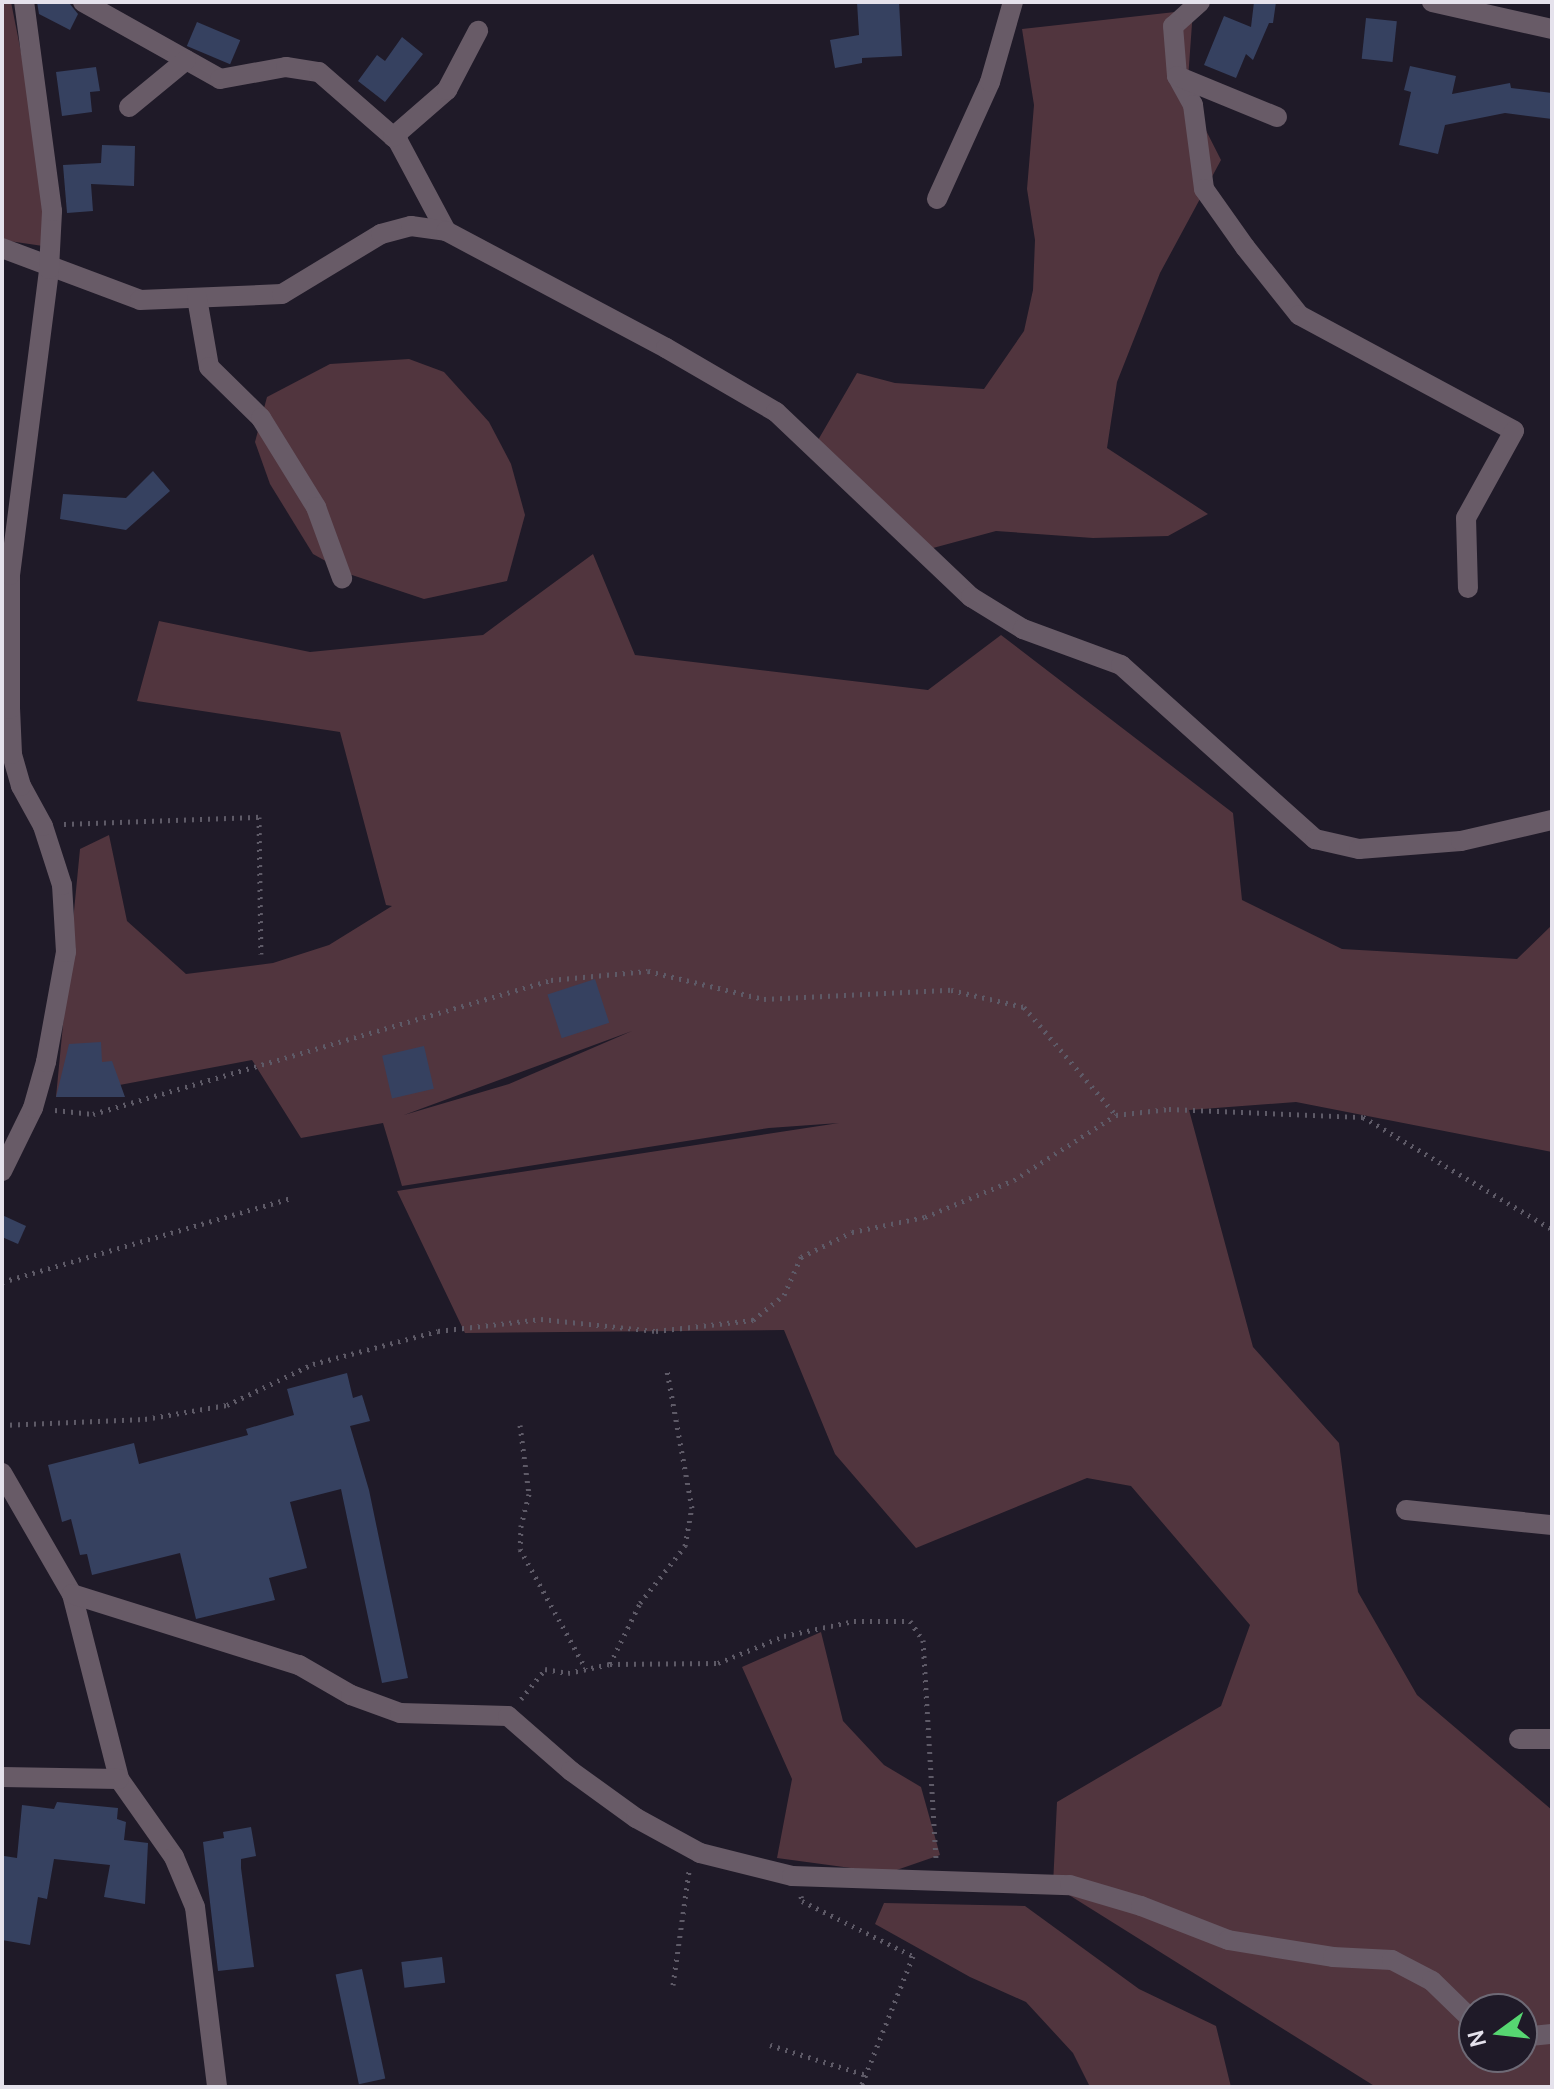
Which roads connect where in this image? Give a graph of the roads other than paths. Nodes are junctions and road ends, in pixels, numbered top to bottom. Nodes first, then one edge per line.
1 (24, 2) edge
2 (83, 2) edge
3 (1013, 2) edge
4 (1200, 2) edge
5 (1432, 2) edge
6 (1552, 29) edge
7 (478, 31) dead end
8 (186, 60) junction
9 (1177, 76) junction
10 (129, 107) dead end
11 (1277, 117) dead end
12 (393, 137) junction
13 (937, 199) dead end
14 (446, 231) junction
15 (2, 248) edge
16 (49, 269) junction
17 (197, 298) junction
18 (342, 578) dead end
19 (1468, 588) dead end
20 (1552, 820) edge
21 (2, 1171) edge
22 (2, 1473) edge
23 (1406, 1510) dead end
24 (1552, 1525) edge
25 (72, 1594) junction
26 (1519, 1739) dead end
27 (1552, 1739) edge
28 (2, 1777) edge
29 (119, 1779) junction
30 (1458, 2006) edge
31 (217, 2087) edge

1 - 16 street
2 - 8 street
3 - 13 street
4 - 9 street
5 - 6 street
7 - 12 street
8 - 10 street
8 - 12 street
9 - 11 street
9 - 19 street
12 - 14 street
14 - 17 street
14 - 20 street
15 - 16 street
16 - 17 street
16 - 21 street
17 - 18 street
22 - 25 street
23 - 24 street
25 - 29 street
25 - 30 street
26 - 27 street
28 - 29 street
29 - 31 street

